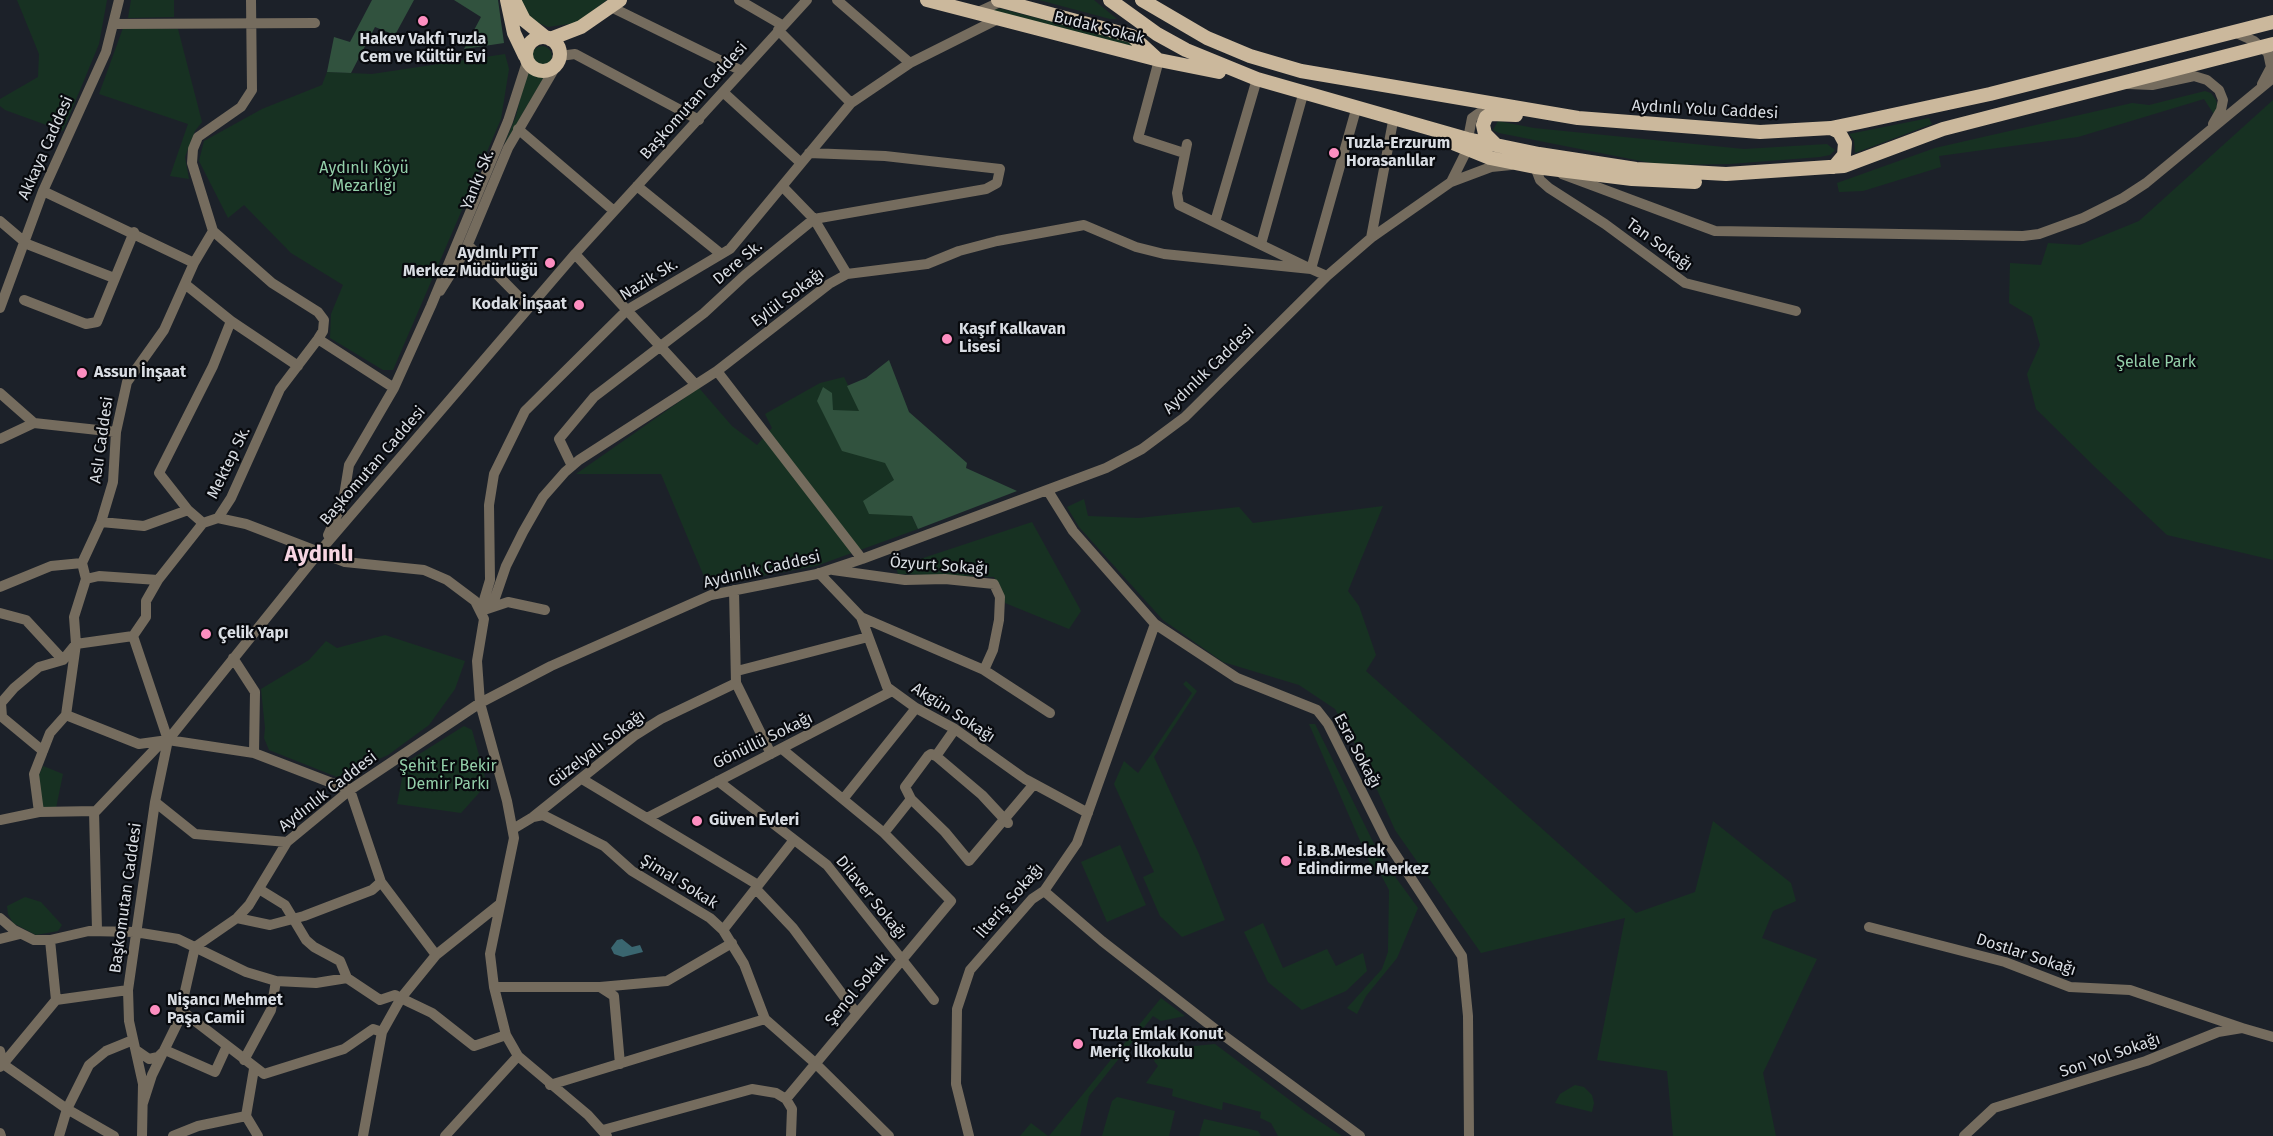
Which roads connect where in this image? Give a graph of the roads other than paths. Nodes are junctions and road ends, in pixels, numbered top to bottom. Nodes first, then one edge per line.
1 (119, 0) edge
2 (251, 0) edge
3 (507, 0) edge
4 (514, 0) edge
5 (739, 0) edge
6 (807, 0) edge
7 (837, 0) edge
8 (927, 0) edge
9 (1110, 0) edge
10 (1000, 1) edge
11 (1144, 2) edge
12 (616, 3) edge
13 (976, 13) junction
14 (998, 19) junction
15 (2273, 22) edge
16 (251, 23) junction
17 (315, 23) dead end
18 (114, 24) junction
19 (780, 28) junction
20 (2231, 32) junction
21 (548, 38) junction
22 (2268, 45) edge
23 (558, 58) junction
24 (526, 59) junction
25 (1159, 60) junction
26 (910, 63) junction
27 (742, 71) junction
28 (2273, 78) edge
29 (1257, 79) junction
30 (2121, 83) junction
31 (1304, 91) junction
32 (723, 92) junction
33 (2252, 96) junction
34 (851, 103) junction
35 (1357, 106) junction
36 (1491, 114) junction
37 (1394, 116) junction
38 (1578, 118) junction
39 (699, 120) junction
40 (1831, 128) junction
41 (518, 129) junction
42 (2203, 137) junction
43 (1496, 145) junction
44 (1464, 147) junction
45 (809, 153) junction
46 (801, 163) junction
47 (1528, 166) junction
48 (1834, 167) junction
49 (1554, 170) junction
50 (1759, 174) junction
51 (1451, 182) junction
52 (637, 186) junction
53 (782, 186) junction
54 (43, 191) junction
55 (614, 212) junction
56 (814, 219) junction
57 (0, 221) edge
58 (1215, 222) junction
59 (213, 231) junction
60 (134, 232) junction
61 (1371, 238) junction
62 (23, 240) junction
63 (1261, 244) junction
64 (468, 245) junction
65 (574, 254) junction
66 (721, 254) junction
67 (194, 263) junction
68 (1311, 269) junction
69 (847, 274) junction
70 (1328, 276) junction
71 (114, 278) junction
72 (185, 284) junction
73 (24, 300) dead end
74 (431, 306) junction
75 (529, 307) junction
76 (0, 308) edge
77 (627, 310) junction
78 (1796, 311) dead end
79 (231, 321) junction
80 (318, 339) junction
81 (659, 345) junction
82 (298, 366) junction
83 (717, 371) junction
84 (695, 384) junction
85 (394, 388) junction
86 (0, 393) edge
87 (34, 423) junction
88 (116, 432) junction
89 (0, 439) edge
90 (572, 466) junction
91 (1048, 491) junction
92 (188, 510) junction
93 (218, 518) junction
94 (101, 522) junction
95 (202, 523) junction
96 (320, 551) junction
97 (862, 559) junction
98 (81, 563) junction
99 (824, 571) junction
100 (86, 579) junction
101 (158, 580) junction
102 (0, 587) edge
103 (734, 590) junction
104 (545, 610) dead end
105 (481, 611) junction
106 (0, 612) edge
107 (861, 617) junction
108 (1155, 624) junction
109 (133, 636) junction
110 (868, 637) junction
111 (76, 644) junction
112 (233, 658) junction
113 (63, 660) junction
114 (984, 670) junction
115 (736, 671) junction
116 (736, 683) junction
117 (892, 691) junction
118 (480, 703) junction
119 (916, 708) junction
120 (1050, 713) dead end
121 (66, 715) junction
122 (955, 729) junction
123 (168, 740) junction
124 (782, 749) junction
125 (43, 751) junction
126 (254, 753) junction
127 (771, 754) junction
128 (936, 756) junction
129 (582, 779) junction
130 (718, 781) junction
131 (1030, 782) junction
132 (350, 790) junction
133 (844, 798) junction
134 (911, 799) junction
135 (155, 802) junction
136 (93, 811) junction
137 (39, 812) junction
138 (1088, 813) junction
139 (533, 817) junction
140 (647, 818) junction
141 (0, 820) edge
142 (1006, 822) junction
143 (513, 829) junction
144 (884, 833) junction
145 (793, 841) junction
146 (287, 842) junction
147 (381, 882) junction
148 (757, 887) junction
149 (259, 889) junction
150 (1044, 891) junction
151 (500, 904) junction
152 (0, 918) edge
153 (237, 918) junction
154 (293, 919) junction
155 (1869, 927) dead end
156 (97, 930) junction
157 (723, 930) junction
158 (135, 932) junction
159 (20, 934) junction
160 (0, 939) edge
161 (50, 940) junction
162 (732, 943) junction
163 (195, 947) junction
164 (436, 955) junction
165 (902, 960) junction
166 (346, 978) junction
167 (276, 981) junction
168 (494, 987) junction
169 (600, 987) junction
170 (128, 990) junction
171 (401, 998) junction
172 (56, 1000) junction
173 (934, 1000) dead end
174 (182, 1011) junction
175 (857, 1014) junction
176 (765, 1019) junction
177 (2242, 1028) junction
178 (378, 1031) junction
179 (506, 1035) junction
180 (2273, 1037) edge
181 (134, 1045) junction
182 (226, 1048) junction
183 (165, 1050) junction
184 (0, 1051) edge
185 (518, 1056) junction
186 (244, 1060) junction
187 (816, 1063) junction
188 (620, 1064) junction
189 (2, 1066) edge
190 (254, 1069) junction
191 (550, 1085) junction
192 (786, 1099) junction
193 (143, 1103) junction
194 (67, 1109) junction
195 (246, 1116) junction
196 (605, 1133) edge
197 (110, 1135) edge
198 (59, 1136) edge
199 (142, 1136) edge
200 (173, 1136) edge
201 (258, 1136) edge
202 (363, 1136) edge
203 (445, 1136) edge
204 (791, 1136) edge
205 (889, 1136) edge
206 (969, 1136) edge
207 (1360, 1136) edge
208 (1469, 1136) edge
209 (1964, 1136) edge

1 - 18 street, Akkaya Caddesi
2 - 16 street
3 - 24 main road
4 - 21 main road
5 - 19 street
6 - 19 street, Başkomutan Caddesi
7 - 26 street
8 - 13 main road, Budak Sokak
9 - 29 main road
10 - 13 street
10 - 25 main road, Budak Sokak
11 - 38 main road, Aydınlı Yolu Caddesi
12 - 21 main road
12 - 23 main road
12 - 27 street
13 - 14 main road, Budak Sokak
14 - 25 main road, Budak Sokak
14 - 26 street, Nazik Sk.
15 - 20 main road, Aydınlı Yolu Caddesi
16 - 17 street
16 - 18 street
16 - 59 street
18 - 54 street, Akkaya Caddesi
19 - 27 street, Başkomutan Caddesi
19 - 34 street
20 - 22 street
20 - 40 main road, Aydınlı Yolu Caddesi
21 - 23 main road
21 - 24 main road
22 - 30 main road
22 - 33 street
23 - 24 main road
23 - 39 street
23 - 41 street, Yankı Sk.
24 - 74 street, Yankı Sk.
25 - 29 main road, Budak Sokak
25 - 58 street
26 - 34 street, Nazik Sk.
27 - 32 street, Başkomutan Caddesi
28 - 33 street
29 - 31 main road
29 - 58 street
30 - 42 street
30 - 48 main road
31 - 35 main road
31 - 63 street
32 - 39 street, Başkomutan Caddesi
32 - 46 street
33 - 42 street
34 - 45 street, Nazik Sk.
35 - 37 main road
35 - 68 street
36 - 38 main road
36 - 43 main road
36 - 44 street, Aydınlık Caddesi
37 - 44 main road
37 - 61 street
38 - 40 main road, Aydınlı Yolu Caddesi
39 - 52 street, Başkomutan Caddesi
40 - 48 main road
41 - 55 street
41 - 64 street, Yankı Sk.
42 - 49 street
43 - 44 main road
43 - 50 main road
44 - 47 main road
44 - 51 street, Aydınlık Caddesi
45 - 46 street, Nazik Sk.
45 - 56 street, Dere Sk.
46 - 53 street, Nazik Sk.
47 - 49 main road
47 - 51 street
47 - 78 street, Tan Sokağı
48 - 50 main road
49 - 50 main road
51 - 61 street, Aydınlık Caddesi
52 - 55 street, Başkomutan Caddesi
52 - 66 street
53 - 56 street
53 - 66 street, Nazik Sk.
54 - 60 street
54 - 62 street, Akkaya Caddesi
55 - 65 street, Başkomutan Caddesi
56 - 69 street
56 - 81 street, Dere Sk.
57 - 62 street
58 - 63 street
59 - 67 street, Aslı Caddesi
59 - 80 street
60 - 67 street
60 - 71 street
61 - 70 street, Aydınlık Caddesi
62 - 71 street
62 - 76 street, Akkaya Caddesi
63 - 68 street
64 - 74 street, Yankı Sk.
64 - 75 street
65 - 75 street, Başkomutan Caddesi
65 - 77 street
66 - 77 street, Nazik Sk.
67 - 72 street, Aslı Caddesi
68 - 69 street, Eylül Sokağı
68 - 70 street, Eylül Sokağı
69 - 83 street, Eylül Sokağı
70 - 91 street, Aydınlık Caddesi
71 - 73 street
72 - 79 street
72 - 88 street, Aslı Caddesi
74 - 85 street, Yankı Sk.
75 - 96 street, Başkomutan Caddesi
77 - 81 street
77 - 105 street, Nazik Sk.
79 - 82 street
79 - 92 street
80 - 82 street, Mektep Sk.
80 - 85 street
81 - 84 street
81 - 90 street, Dere Sk.
82 - 93 street, Mektep Sk.
83 - 84 street, Eylül Sokağı
83 - 97 street
84 - 90 street, Eylül Sokağı
85 - 96 street, Yankı Sk.
86 - 87 street
87 - 88 street
87 - 89 street
88 - 94 street, Aslı Caddesi
90 - 105 street, Eylül Sokağı
91 - 97 street, Aydınlık Caddesi
91 - 108 street, Esra Sokağı
92 - 94 street
92 - 95 street
93 - 95 street, Mektep Sk.
93 - 96 street
94 - 98 street, Aslı Caddesi
95 - 101 street
96 - 105 street
96 - 112 street, Başkomutan Caddesi
97 - 99 street, Aydınlık Caddesi
98 - 100 street
98 - 102 street
99 - 103 street, Aydınlık Caddesi
99 - 107 street, Akgün Sokağı
99 - 114 street, Özyurt Sokağı
100 - 101 street
100 - 111 street
101 - 109 street
103 - 115 street
103 - 118 street, Aydınlık Caddesi
104 - 105 street
105 - 118 street, Nazik Sk.
106 - 113 street
107 - 110 street, Akgün Sokağı
107 - 114 street
108 - 138 street, İlteriş Sokağı
108 - 208 street, Esra Sokağı
109 - 111 street
109 - 123 street
110 - 115 street
110 - 117 street, Akgün Sokağı
111 - 113 street
111 - 121 street
112 - 123 street, Başkomutan Caddesi
112 - 126 street
113 - 125 street
114 - 120 street
115 - 116 street
116 - 127 street
116 - 129 street, Güzelyalı Sokağı
117 - 119 street, Akgün Sokağı
117 - 124 street, Gönüllü Sokağı
118 - 132 street, Aydınlık Caddesi
118 - 143 street, Nazik Sk.
119 - 122 street, Akgün Sokağı
119 - 133 street
121 - 123 street
121 - 125 street
122 - 128 street
122 - 131 street, Akgün Sokağı
123 - 126 street
123 - 135 street, Başkomutan Caddesi
123 - 136 street
124 - 127 street, Gönüllü Sokağı
124 - 133 street
125 - 137 street
126 - 132 street
127 - 130 street, Gönüllü Sokağı
128 - 134 street
128 - 142 street
129 - 139 street, Güzelyalı Sokağı
129 - 140 street
130 - 140 street, Gönüllü Sokağı
130 - 145 street, Dilaver Sokağı
131 - 138 street, Akgün Sokağı
131 - 142 street
132 - 146 street, Aydınlık Caddesi
132 - 147 street
133 - 144 street
134 - 142 street
134 - 144 street
135 - 146 street
135 - 158 street, Başkomutan Caddesi
136 - 137 street
136 - 156 street
137 - 141 street
138 - 150 street, İlteriş Sokağı
139 - 143 street, Güzelyalı Sokağı
139 - 157 street, Şimal Sokak
140 - 148 street
143 - 151 street, Nazik Sk.
144 - 165 street, Şenol Sokak
145 - 148 street
145 - 165 street, Dilaver Sokağı
146 - 149 street, Aydınlık Caddesi
147 - 154 street
147 - 164 street
148 - 157 street
148 - 175 street
149 - 153 street, Aydınlık Caddesi
149 - 154 street
150 - 206 street, İlteriş Sokağı
150 - 207 street
151 - 164 street
151 - 168 street, Nazik Sk.
152 - 159 street
153 - 154 street
153 - 163 street, Aydınlık Caddesi
154 - 166 street
155 - 177 street, Dostlar Sokağı
156 - 158 street
156 - 161 street
157 - 162 street, Şimal Sokak
158 - 163 street
158 - 170 street, Başkomutan Caddesi
159 - 160 street
159 - 161 street
161 - 172 street
162 - 169 street
162 - 176 street, Şimal Sokak
163 - 167 street
163 - 174 street
164 - 171 street
165 - 173 street, Dilaver Sokağı
165 - 175 street, Şenol Sokak
166 - 167 street
166 - 171 street
167 - 186 street
168 - 169 street
168 - 179 street, Nazik Sk.
169 - 188 street
170 - 172 street
170 - 181 street, Başkomutan Caddesi
171 - 178 street
171 - 179 street
172 - 189 street
174 - 182 street
174 - 183 street
175 - 187 street, Şenol Sokak
176 - 187 street
176 - 188 street
177 - 180 street, Son Yol Sokağı
177 - 209 street, Son Yol Sokağı
178 - 190 street
178 - 202 street
179 - 185 street, Nazik Sk.
181 - 183 street
181 - 193 street, Başkomutan Caddesi
181 - 194 street
182 - 183 street
182 - 186 street
183 - 193 street
184 - 189 street
185 - 191 street, Nazik Sk.
185 - 203 street
186 - 190 street
187 - 192 street, Şenol Sokak
187 - 205 street
188 - 191 street
189 - 194 street
190 - 195 street
191 - 196 street, Nazik Sk.
192 - 196 street
192 - 204 street
193 - 199 street
194 - 197 street
194 - 198 street
195 - 200 street
195 - 201 street

